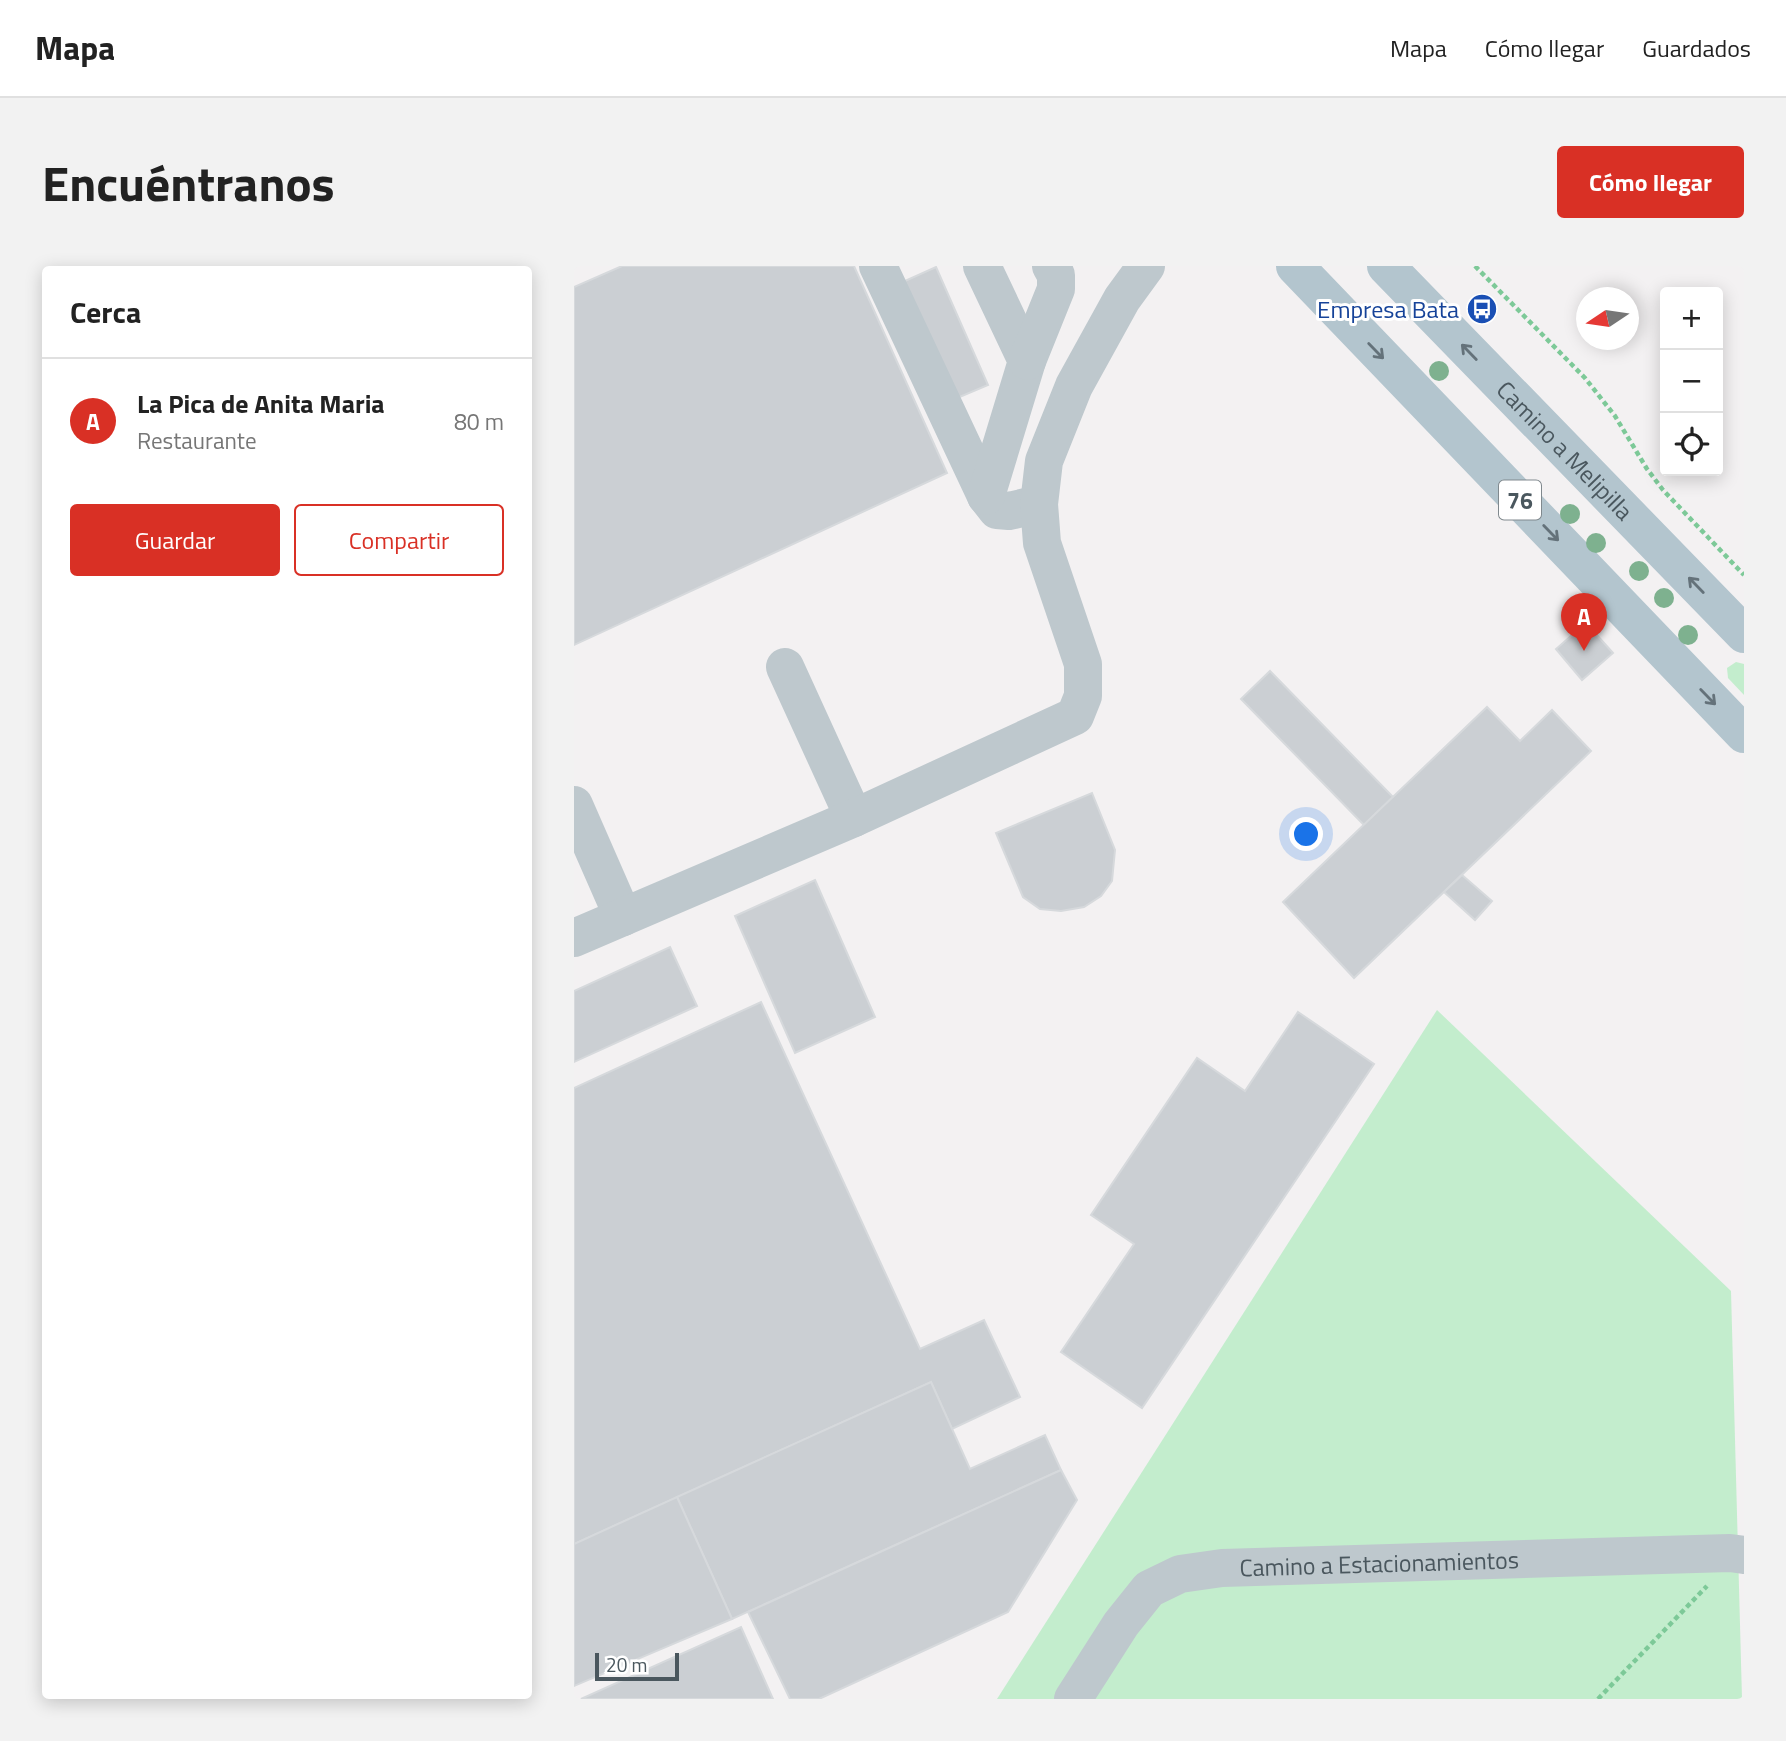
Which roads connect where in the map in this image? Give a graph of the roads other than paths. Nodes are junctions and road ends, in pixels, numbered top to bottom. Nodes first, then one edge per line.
1 (878, 266) edge
2 (982, 266) edge
3 (1051, 266) edge
4 (1146, 266) edge
5 (1295, 266) edge
6 (1386, 266) edge
7 (1027, 361) junction
8 (986, 496) junction
9 (1039, 503) junction
10 (1739, 622) edge
11 (785, 667) dead end
12 (1744, 734) edge
13 (574, 805) edge
14 (854, 818) junction
15 (623, 917) junction
16 (574, 938) edge
17 (1741, 1555) edge
18 (1073, 1699) edge

1 - 8 lane
2 - 7 lane
3 - 7 lane
4 - 9 lane
5 -> 12 main road, 76
10 -> 6 main road, Camino a Melipilla
7 - 8 lane
8 - 9 lane
9 - 14 lane
11 - 14 lane
13 - 15 lane
14 - 15 lane
15 - 16 lane
17 - 18 lane, Camino a Estacionamientos

